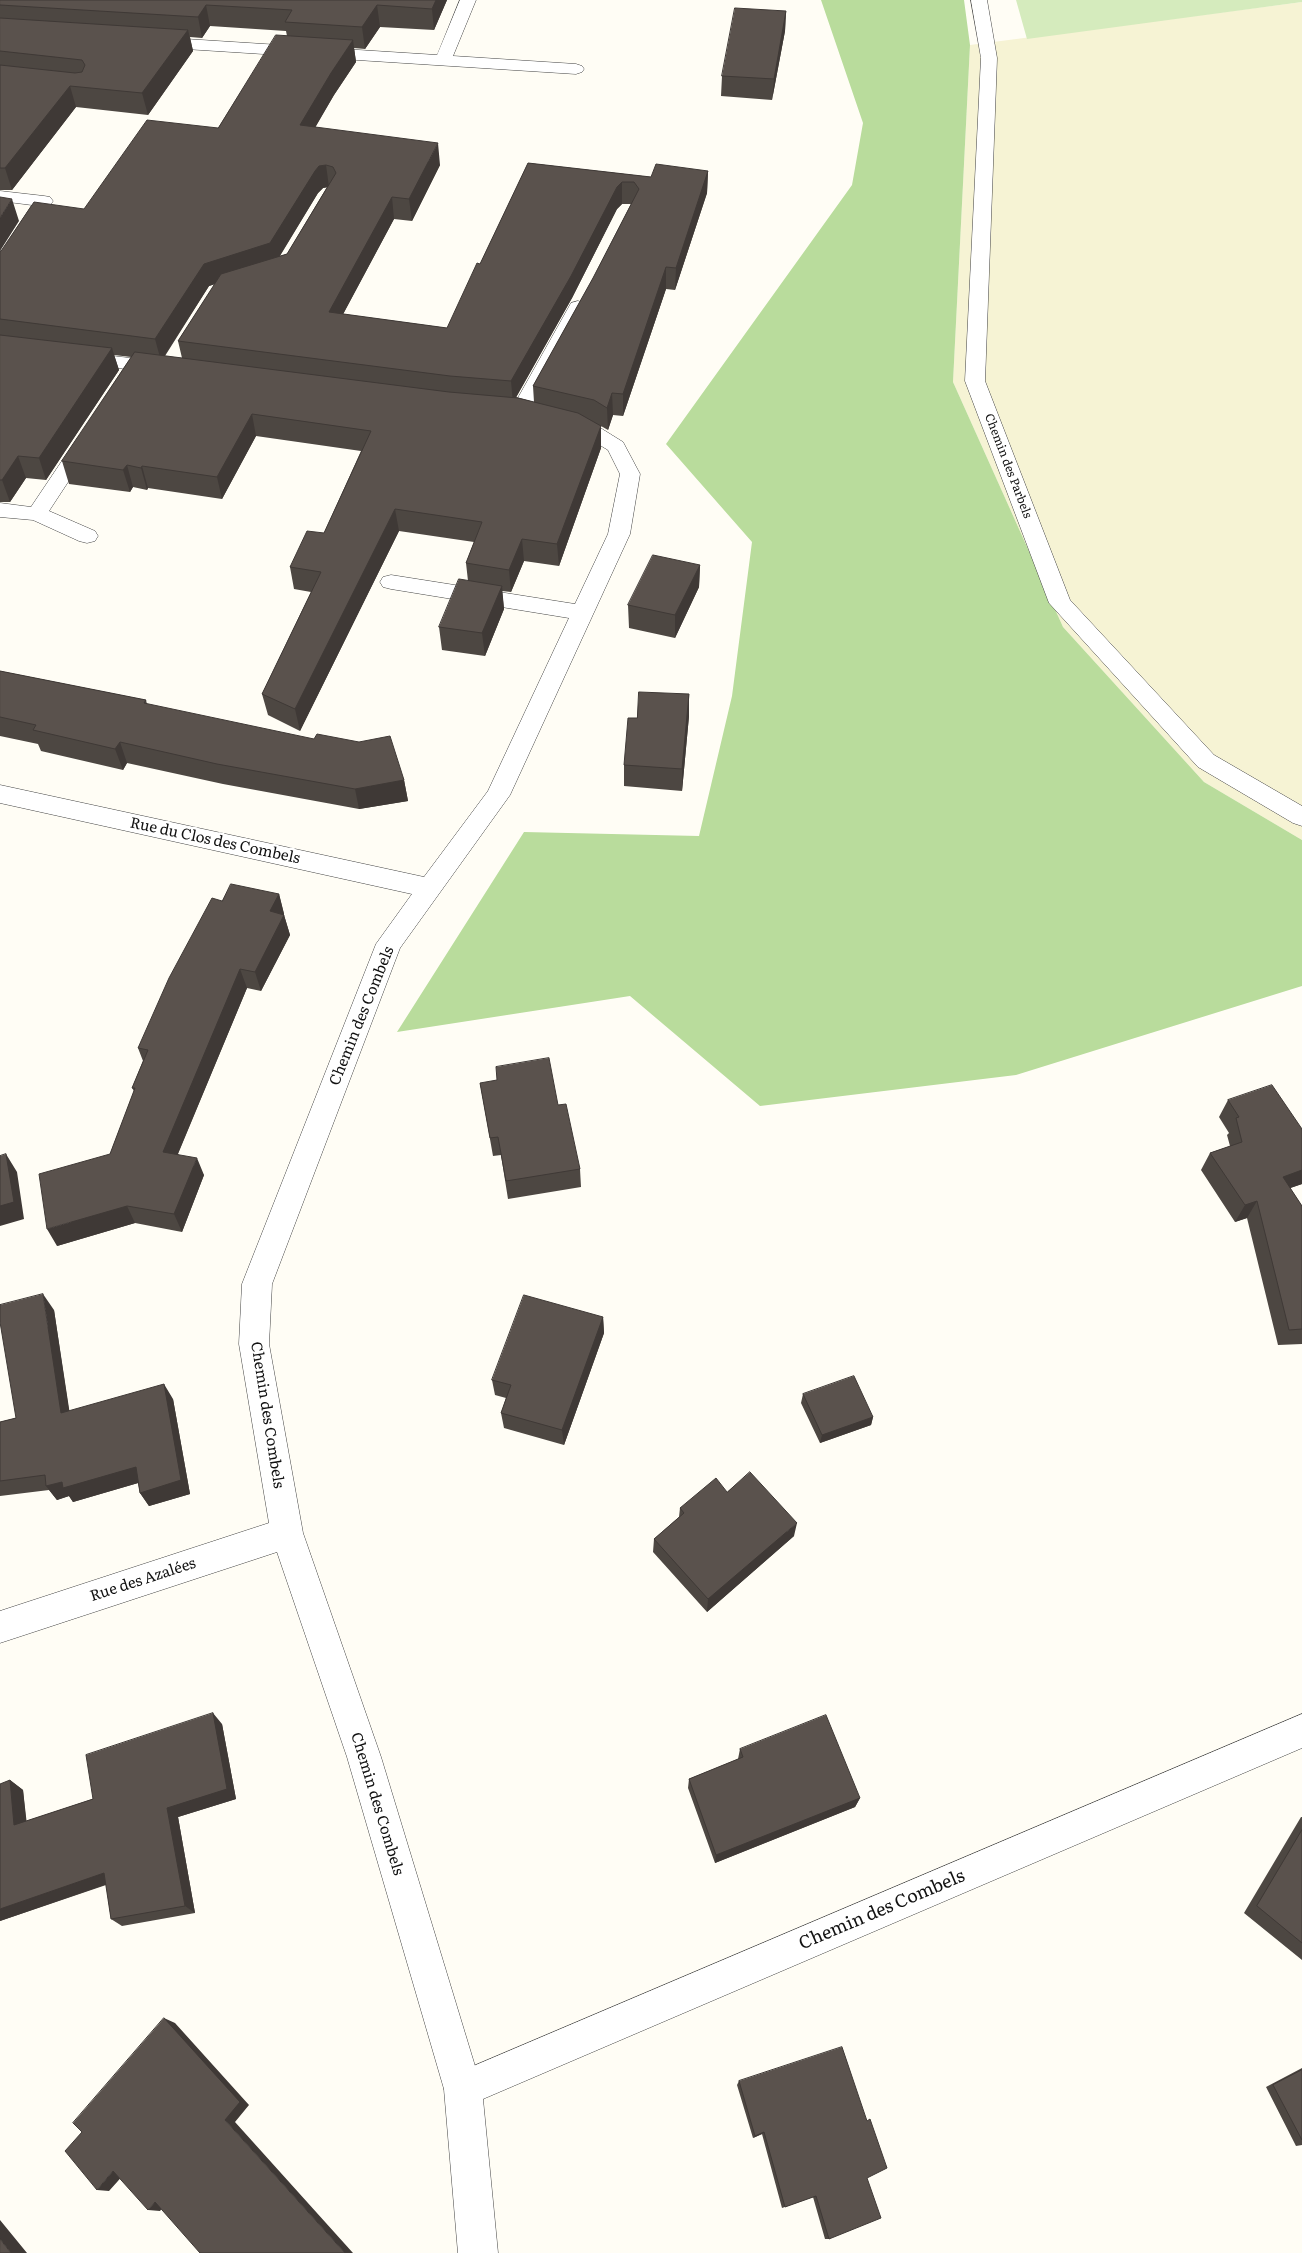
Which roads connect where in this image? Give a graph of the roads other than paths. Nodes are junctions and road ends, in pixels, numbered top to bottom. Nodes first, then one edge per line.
1 (468, 0) edge
2 (979, 0) edge
3 (138, 41) edge
4 (443, 60) junction
5 (576, 69) dead end
6 (0, 196) edge
7 (0, 268) edge
8 (588, 290) edge
9 (58, 355) edge
10 (178, 364) edge
11 (97, 423) edge
12 (0, 510) edge
13 (36, 514) junction
14 (87, 536) dead end
15 (391, 582) dead end
16 (582, 613) junction
17 (0, 794) edge
18 (1302, 817) edge
19 (430, 888) junction
20 (287, 1534) junction
21 (0, 1627) edge
22 (1302, 1731) edge
23 (463, 2089) junction
24 (478, 2253) edge

1 - 4 street
2 - 18 street, Chemin des Parbels
3 - 4 street
4 - 5 street
6 - 7 street
8 - 16 street, Chemin des Combels
9 - 10 street
11 - 13 street
12 - 13 street
13 - 14 street
15 - 16 street
16 - 19 street, Chemin des Combels
17 - 19 street, Rue du Clos des Combels
19 - 20 street, Chemin des Combels
20 - 21 street, Rue des Azalées
20 - 23 street, Chemin des Combels
22 - 23 street, Chemin des Combels
23 - 24 street, Chemin des Combels

